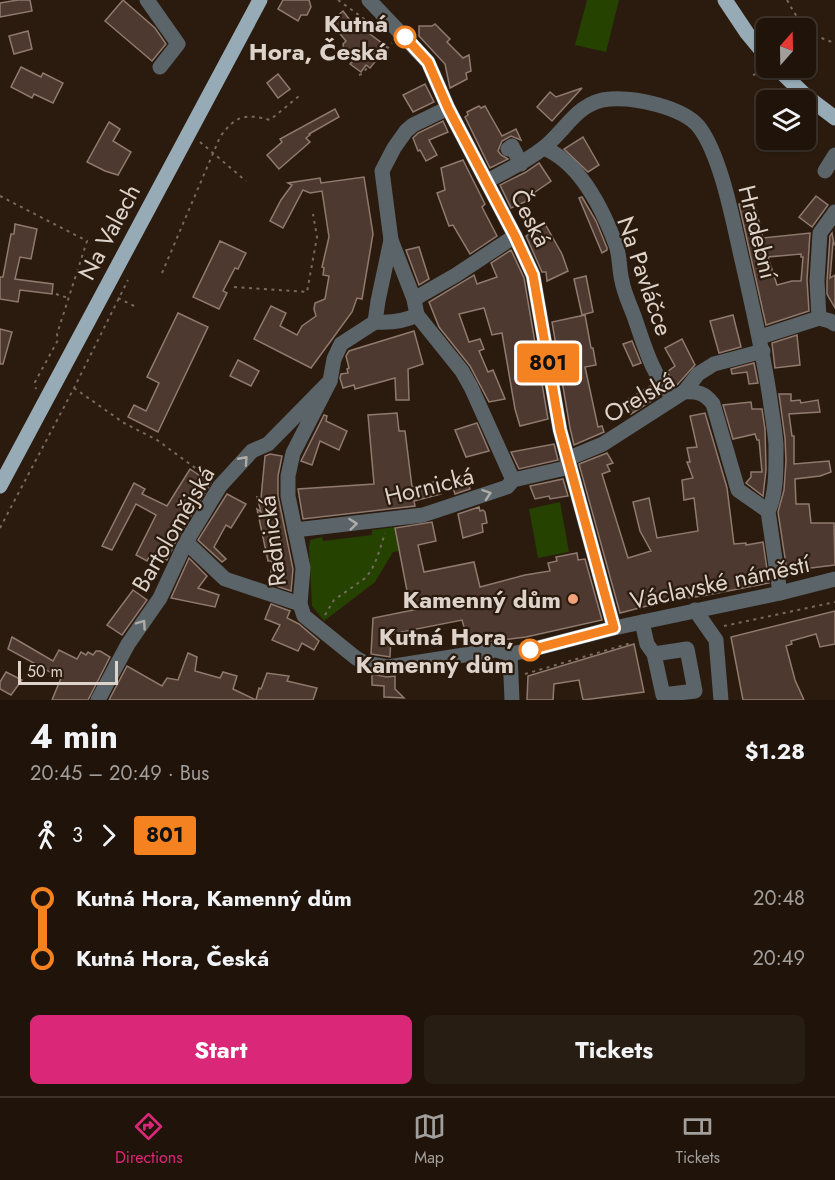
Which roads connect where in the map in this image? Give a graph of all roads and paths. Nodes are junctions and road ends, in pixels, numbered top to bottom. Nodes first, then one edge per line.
1 (147, 0) edge
2 (260, 0) edge
3 (369, 0) edge
4 (724, 0) edge
5 (787, 0) edge
6 (353, 10) dead end
7 (350, 14) dead end
8 (835, 43) edge
9 (756, 44) edge
10 (388, 48) dead end
11 (382, 53) dead end
12 (160, 67) dead end
13 (368, 67) dead end
14 (359, 75) dead end
15 (787, 78) edge
16 (299, 96) dead end
17 (448, 108) junction
18 (835, 118) edge
19 (204, 144) dead end
20 (508, 148) dead end
21 (544, 148) junction
22 (214, 153) junction
23 (835, 155) edge
24 (521, 164) junction
25 (825, 171) dead end
26 (246, 181) dead end
27 (487, 181) junction
28 (0, 196) edge
29 (835, 212) edge
30 (313, 213) dead end
31 (515, 236) junction
32 (391, 240) junction
33 (162, 273) dead end
34 (129, 277) dead end
35 (234, 287) dead end
36 (56, 294) dead end
37 (68, 298) junction
38 (118, 298) junction
39 (414, 299) junction
40 (134, 306) dead end
41 (417, 315) junction
42 (819, 318) junction
43 (375, 322) junction
44 (835, 324) edge
45 (759, 346) junction
46 (330, 381) junction
47 (74, 388) junction
48 (48, 395) junction
49 (679, 395) junction
50 (268, 444) junction
51 (293, 453) junction
52 (568, 463) junction
53 (513, 480) junction
54 (0, 486) edge
55 (220, 486) junction
56 (768, 512) junction
57 (0, 528) edge
58 (295, 530) junction
59 (385, 533) dead end
60 (186, 542) junction
61 (835, 579) edge
62 (780, 593) junction
63 (300, 604) junction
64 (695, 610) junction
65 (642, 622) junction
66 (316, 626) junction
67 (614, 628) junction
68 (510, 654) junction
69 (654, 654) dead end
70 (98, 700) edge
71 (512, 700) edge
72 (722, 700) edge

1 - 12 street
2 - 48 main road, Na Valech
3 - 17 street, Česká
4 - 9 main road
5 - 8 path
6 - 7 path
10 - 11 path
13 - 14 path
15 - 18 main road
16 - 22 path
17 - 27 street, Česká
17 - 32 street
19 - 22 path
20 - 24 street
21 - 24 street, Hradební
21 - 45 street, Hradební
21 - 49 street, Na Pavláčce
22 - 26 path
22 - 33 path
23 - 25 street
24 - 27 street, Hradební
27 - 31 street, Česká
28 - 37 path
29 - 42 street
30 - 35 path
31 - 39 street
31 - 52 street, Česká
32 - 39 street
32 - 43 street
34 - 38 path
36 - 37 path
37 - 48 path
38 - 40 path
38 - 47 path
39 - 41 street
41 - 43 street
41 - 53 street
42 - 44 street
42 - 45 street
43 - 46 street
45 - 49 street
45 - 56 street, Hradební
46 - 50 street, Bartolomějská
46 - 51 street, Radnická
47 - 55 path
47 - 57 path
48 - 54 main road, Na Valech
49 - 52 street, Orelská
49 - 56 street, Orelská
50 - 51 street
55 -> 50 street, Bartolomějská
51 - 58 street, Radnická
52 - 53 street, Hornická
52 - 67 street, Česká
58 -> 53 street, Hornická
55 - 60 street, Bartolomějská
56 - 62 street, Hradební
58 - 63 street, Radnická
59 - 66 path
60 - 63 street
70 -> 60 street, Bartolomějská
61 - 62 street, Václavské náměstí
62 - 64 street, Václavské náměstí
63 - 66 street, Radnická
64 - 65 street, Václavské náměstí
64 - 72 street
65 - 67 street, Václavské náměstí
65 - 69 street
66 - 68 street, Radnická
67 - 68 street, Václavské náměstí
68 - 71 street

